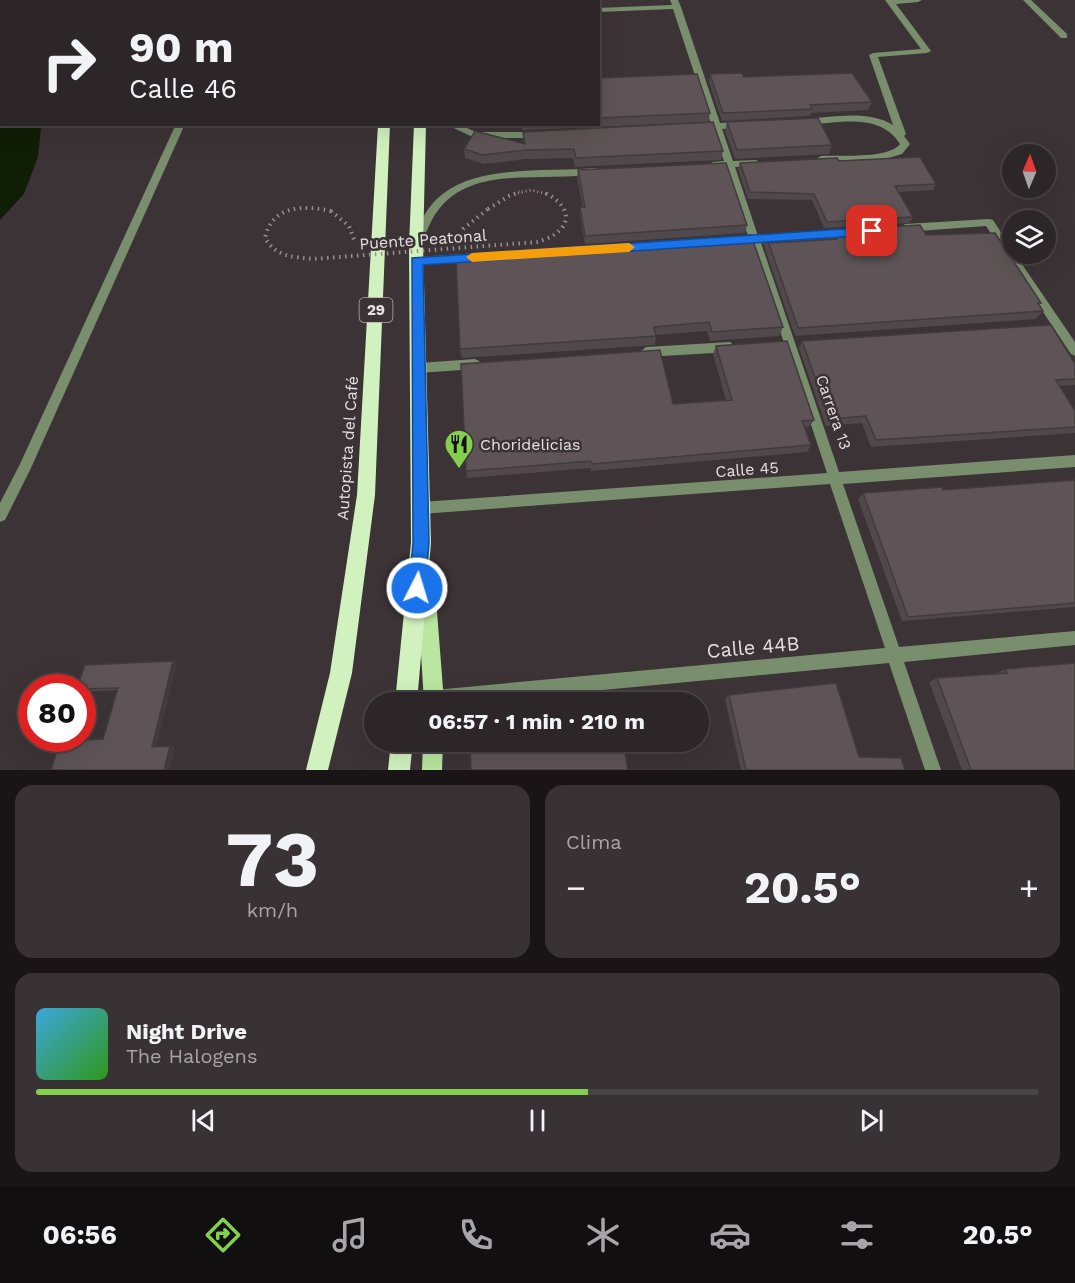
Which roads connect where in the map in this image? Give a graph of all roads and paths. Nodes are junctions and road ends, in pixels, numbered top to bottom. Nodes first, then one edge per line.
1 (918, 0) edge
2 (1027, 0) edge
3 (889, 1) edge
4 (676, 4) edge
5 (600, 10) edge
6 (1064, 36) dead end
7 (795, 123) edge
8 (750, 125) edge
9 (180, 126) edge
10 (384, 126) edge
11 (420, 126) edge
12 (454, 126) edge
13 (716, 127) junction
14 (693, 128) edge
15 (546, 135) edge
16 (901, 135) junction
17 (807, 160) edge
18 (762, 162) edge
19 (729, 164) junction
20 (707, 165) edge
21 (608, 170) edge
22 (488, 209) joint
23 (331, 211) dead end
24 (895, 229) edge
25 (860, 232) edge
26 (754, 239) junction
27 (731, 241) edge
28 (616, 248) edge
29 (416, 253) junction
30 (454, 259) junction
31 (741, 346) edge
32 (1075, 351) edge
33 (634, 353) edge
34 (490, 363) edge
35 (419, 368) junction
36 (1075, 461) edge
37 (835, 479) junction
38 (421, 508) junction
39 (0, 516) edge
40 (421, 543) junction
41 (1075, 638) edge
42 (894, 655) junction
43 (407, 692) edge
44 (434, 692) edge
45 (516, 692) edge
46 (401, 752) edge
47 (433, 752) edge
48 (317, 770) edge
49 (399, 770) edge
50 (432, 770) edge
51 (933, 770) edge

1 - 3 street
2 - 6 street
3 - 16 street
4 - 5 street
4 - 13 street, Carrera 13
7 - 16 street
8 - 13 street
9 - 39 street
10 - 48 highway, Autopista del Café / 29
11 - 29 highway
12 - 15 street
13 - 14 street
13 - 19 street, Carrera 13
16 - 17 street
18 - 19 street
19 - 20 street
19 - 26 street, Carrera 13
21 - 29 street
22 - 23 path, Puente Peatonal, bridge
22 - 30 path
24 - 32 street
25 - 26 street
26 - 27 street
26 - 37 street, Carrera 13
28 - 30 street
29 - 30 street
29 - 35 highway
31 - 33 street
34 - 35 street
35 - 38 highway
36 - 37 street, Calle 45
37 - 38 street, Calle 45
37 - 42 street, Carrera 13
38 - 40 highway
40 - 43 highway
40 - 44 main road
41 - 42 street, Calle 44B
42 - 45 street, Calle 44B
42 - 51 street, Carrera 13
46 - 49 highway
47 - 50 main road

